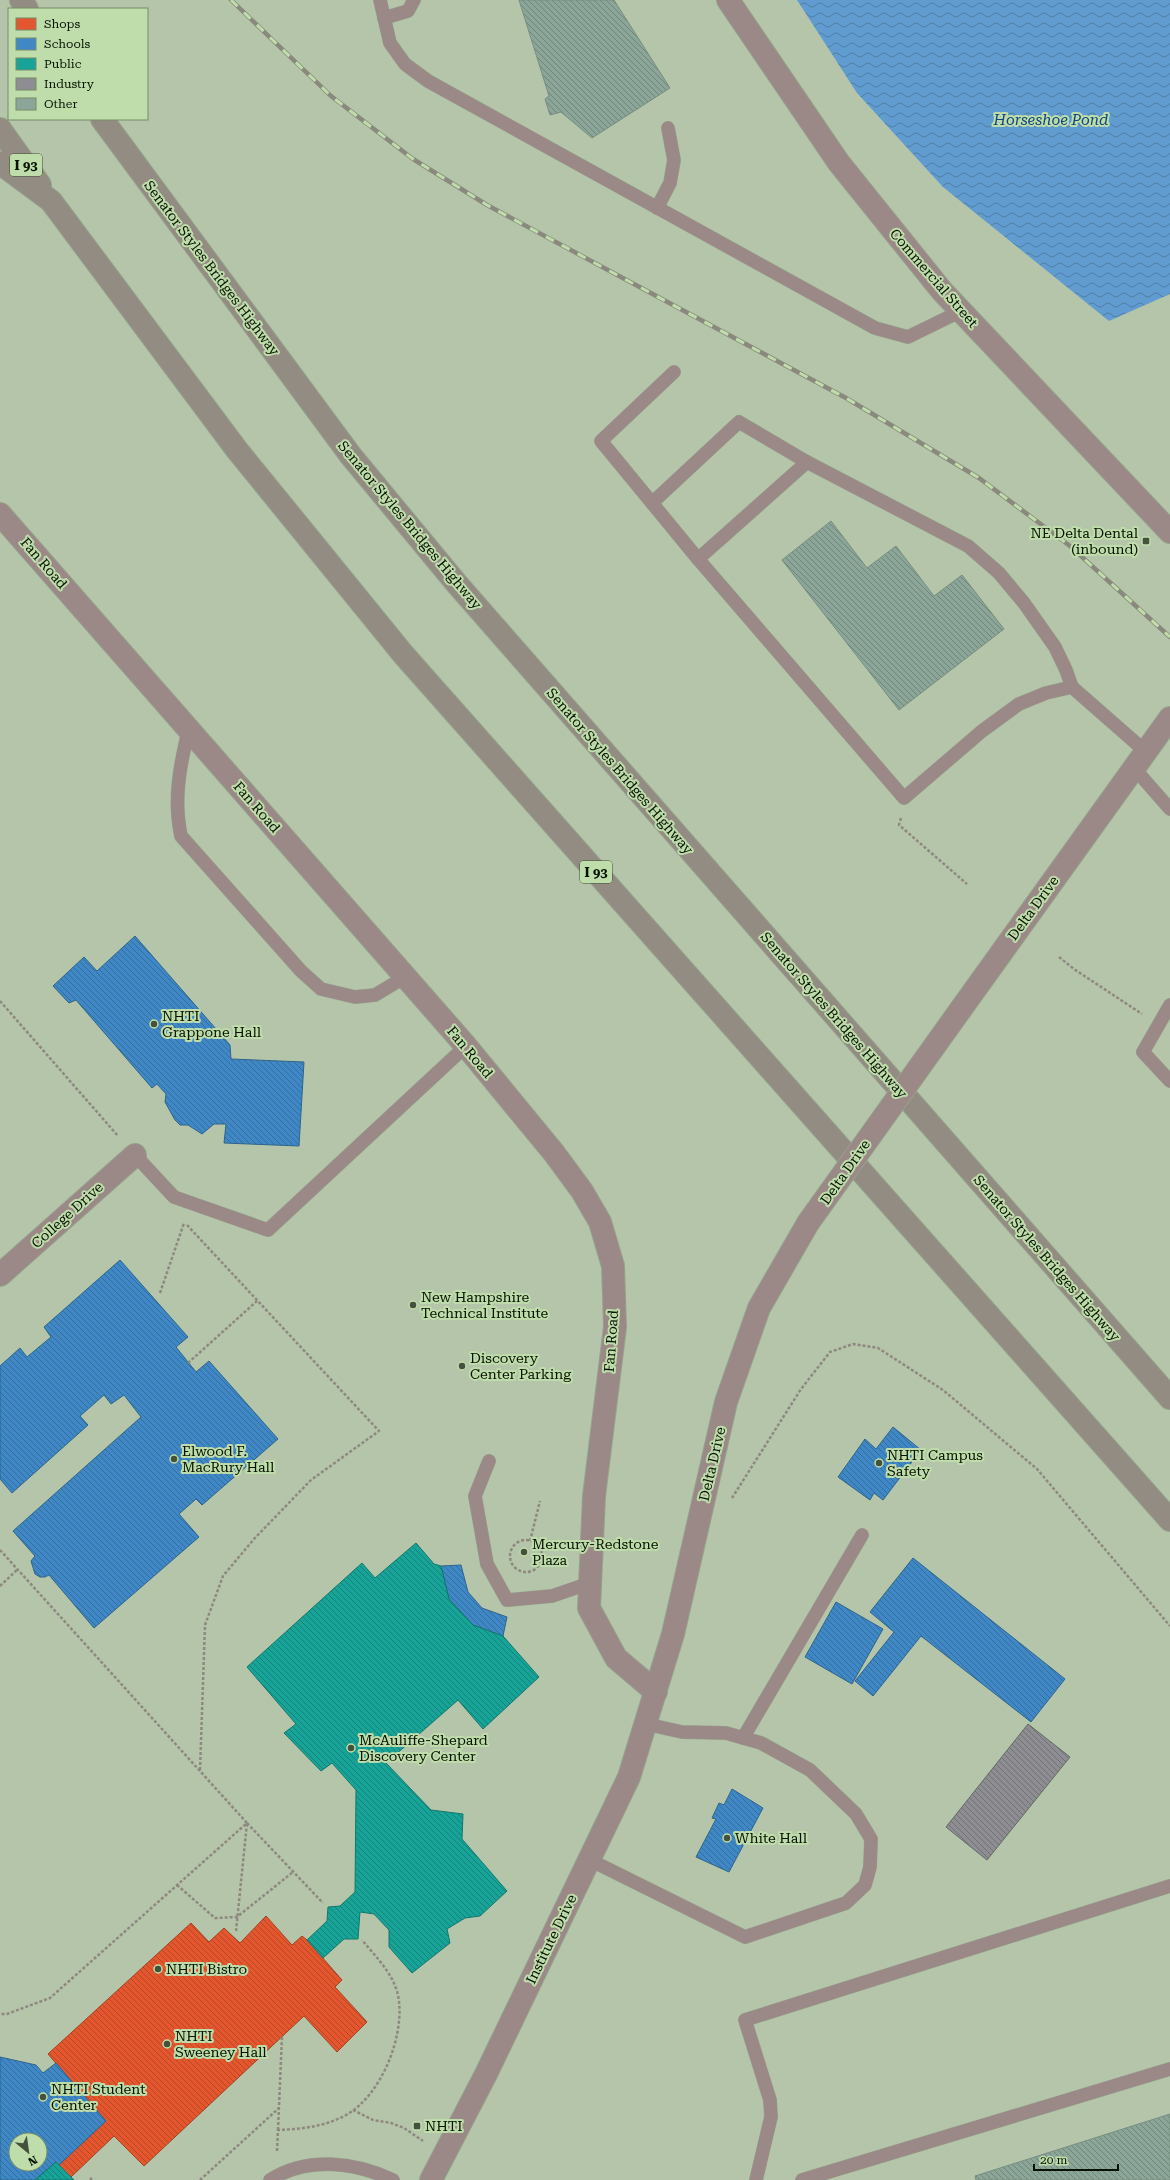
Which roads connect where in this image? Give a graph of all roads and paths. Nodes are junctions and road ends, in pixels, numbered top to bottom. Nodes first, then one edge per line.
1 (380, 0) edge
2 (414, 0) edge
3 (728, 0) edge
4 (384, 18) junction
5 (103, 120) edge
6 (668, 128) dead end
7 (0, 129) edge
8 (0, 163) edge
9 (51, 201) junction
10 (657, 208) junction
11 (961, 311) junction
12 (674, 372) dead end
13 (807, 462) junction
14 (652, 502) junction
15 (0, 514) edge
16 (1170, 532) edge
17 (698, 558) junction
18 (1072, 687) junction
19 (1170, 718) edge
20 (189, 728) junction
21 (1140, 760) junction
22 (904, 798) junction
23 (1170, 809) edge
24 (967, 884) dead end
25 (1059, 957) dead end
26 (405, 977) junction
27 (0, 1002) edge
28 (1170, 1005) edge
29 (1159, 1025) junction
30 (466, 1046) junction
31 (1170, 1081) edge
32 (135, 1154) junction
33 (174, 1197) junction
34 (184, 1223) junction
35 (0, 1275) edge
36 (160, 1293) dead end
37 (257, 1301) junction
38 (188, 1363) dead end
39 (1170, 1398) edge
40 (489, 1461) dead end
41 (734, 1494) dead end
42 (540, 1501) dead end
43 (1170, 1520) edge
44 (862, 1535) dead end
45 (530, 1541) junction
46 (0, 1550) edge
47 (18, 1569) junction
48 (590, 1583) junction
49 (0, 1586) edge
50 (1170, 1626) edge
51 (656, 1692) junction
52 (646, 1724) junction
53 (743, 1738) junction
54 (200, 1770) junction
55 (247, 1823) junction
56 (590, 1860) junction
57 (293, 1872) junction
58 (177, 1885) junction
59 (1170, 1886) edge
60 (323, 1903) dead end
61 (237, 1917) junction
62 (236, 1931) dead end
63 (362, 1940) dead end
64 (0, 2014) edge
65 (282, 2036) dead end
66 (1170, 2069) edge
67 (279, 2108) junction
68 (353, 2110) junction
69 (278, 2130) junction
70 (421, 2140) dead end
71 (277, 2151) dead end
72 (200, 2180) edge
73 (270, 2180) edge
74 (393, 2180) edge
75 (431, 2180) edge
76 (756, 2180) edge
77 (802, 2180) edge

1 - 4 lane
2 - 4 lane
3 - 11 street, Commercial Street
4 - 10 lane
5 - 39 highway, Senator Styles Bridges Highway
6 - 10 lane
7 - 9 highway, I 93
8 - 9 highway
9 - 43 highway, I 93
10 - 11 lane
11 - 16 street, Commercial Street
12 - 14 lane
13 - 14 lane
13 - 17 lane
13 - 18 lane
14 - 17 lane
15 - 20 street, Fan Road
17 - 22 lane
18 - 21 lane
18 - 22 lane
19 - 21 street, Delta Drive
20 - 26 street, Fan Road
20 - 26 lane
21 - 23 lane
21 - 51 street, Delta Drive, bridge
22 - 24 path
25 - 29 path
26 - 30 street, Fan Road
27 - 32 path
28 - 29 lane
29 - 31 lane
30 - 33 lane
30 - 48 street, Fan Road
32 - 33 lane
32 - 35 street, College Drive
33 - 34 path
34 - 36 path
34 - 37 path
37 - 38 path
37 - 54 path
40 - 48 lane
41 - 50 path
42 - 45 path
44 - 53 lane
45 - 45 path
46 - 47 path
47 - 49 path
47 - 54 path
48 - 51 street, Fan Road
51 - 52 street, Institute Drive
52 - 53 lane
52 - 56 street, Institute Drive
53 - 56 lane
54 - 55 path
55 - 57 path
55 - 58 path
55 - 61 path
56 - 75 street, Institute Drive
57 - 60 path
57 - 61 path
58 - 61 path
58 - 64 path
59 - 76 lane
61 - 62 path
63 - 68 path
65 - 67 path
66 - 77 lane
67 - 69 path
67 - 72 path
68 - 69 path
68 - 70 path
69 - 71 path
73 - 74 lane

